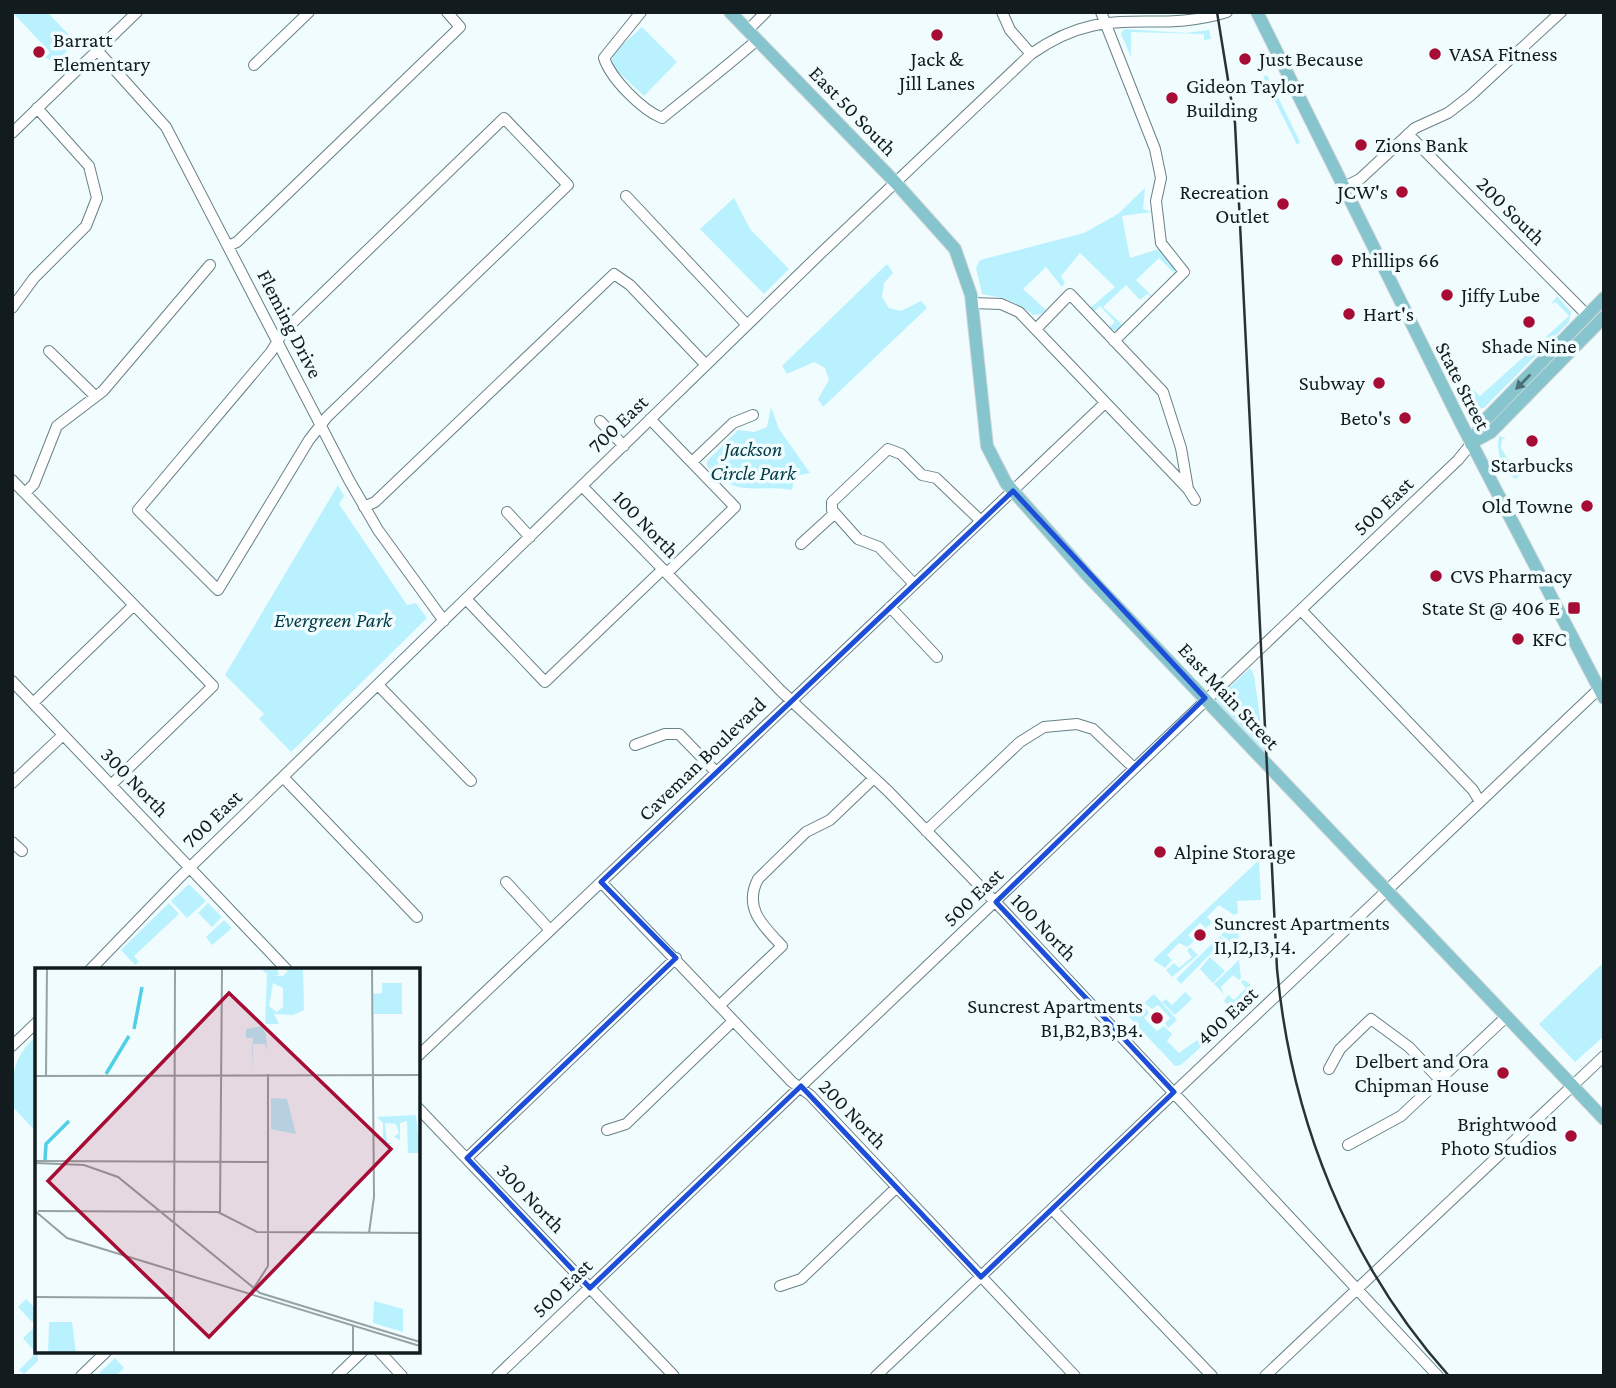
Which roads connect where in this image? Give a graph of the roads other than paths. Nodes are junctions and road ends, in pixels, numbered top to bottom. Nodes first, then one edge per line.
1 (137, 12) edge
2 (309, 12) edge
3 (447, 12) edge
4 (641, 12) edge
5 (730, 12) edge
6 (766, 12) edge
7 (1002, 12) edge
8 (1227, 12) edge
9 (1257, 12) edge
10 (1561, 12) edge
11 (1103, 15) edge
12 (752, 35) junction
13 (97, 50) junction
14 (1031, 54) junction
15 (254, 65) dead end
16 (37, 108) junction
17 (12, 133) edge
18 (1408, 134) junction
19 (895, 182) junction
20 (1342, 188) junction
21 (626, 196) dead end
22 (947, 239) joint
23 (228, 246) junction
24 (210, 265) dead end
25 (1604, 298) edge
26 (972, 303) junction
27 (12, 308) edge
28 (1587, 315) junction
29 (747, 325) junction
30 (1601, 326) edge
31 (1036, 329) junction
32 (1114, 341) junction
33 (277, 342) junction
34 (49, 351) dead end
35 (706, 365) junction
36 (95, 396) junction
37 (1105, 403) junction
38 (753, 415) dead end
39 (650, 419) junction
40 (600, 421) dead end
41 (320, 426) junction
42 (1471, 444) junction
43 (624, 446) junction
44 (692, 463) junction
45 (12, 480) edge
46 (582, 486) junction
47 (1188, 489) junction
48 (1013, 491) junction
49 (25, 493) junction
50 (1195, 500) dead end
51 (364, 508) junction
52 (833, 511) junction
53 (507, 512) dead end
54 (981, 522) junction
55 (530, 537) junction
56 (801, 544) dead end
57 (665, 571) junction
58 (915, 584) junction
59 (466, 599) junction
60 (135, 605) junction
61 (890, 607) junction
62 (1301, 610) junction
63 (444, 621) junction
64 (937, 657) dead end
65 (12, 681) edge
66 (378, 685) junction
67 (1602, 690) edge
68 (1205, 698) junction
69 (793, 700) junction
70 (33, 703) junction
71 (63, 735) junction
72 (635, 745) dead end
73 (1134, 768) junction
74 (716, 772) junction
75 (283, 778) junction
76 (874, 778) junction
77 (471, 781) dead end
78 (12, 783) edge
79 (111, 785) junction
80 (1480, 802) junction
81 (926, 831) junction
82 (12, 842) edge
83 (22, 851) dead end
84 (190, 868) junction
85 (506, 882) dead end
86 (601, 882) junction
87 (1387, 890) junction
88 (995, 903) junction
89 (416, 917) dead end
90 (550, 930) junction
91 (676, 958) junction
92 (92, 968) edge
93 (285, 968) edge
94 (720, 1005) junction
95 (1507, 1016) junction
96 (733, 1021) junction
97 (35, 1024) edge
98 (12, 1046) edge
99 (420, 1054) edge
100 (1604, 1056) edge
101 (1329, 1069) dead end
102 (1440, 1080) junction
103 (1572, 1085) junction
104 (800, 1088) junction
105 (1174, 1092) junction
106 (420, 1110) edge
107 (1604, 1118) edge
108 (607, 1130) dead end
109 (1348, 1145) dead end
110 (467, 1158) junction
111 (896, 1188) junction
112 (1052, 1209) junction
113 (981, 1277) junction
114 (780, 1286) dead end
115 (590, 1288) junction
116 (1358, 1289) junction
117 (105, 1353) edge
118 (361, 1353) edge
119 (381, 1353) edge
120 (81, 1376) edge
121 (337, 1376) edge
122 (402, 1376) edge
123 (497, 1376) edge
124 (674, 1376) edge
125 (876, 1376) edge
126 (1075, 1376) edge
127 (1212, 1376) edge
128 (1265, 1376) edge
129 (1438, 1376) edge

1 - 13 street
2 - 15 street
3 - 23 street
4 - 12 street
5 - 12 main road, East 50 South
6 - 12 street
7 - 14 street
8 - 11 street, 700 East
9 - 20 main road, State Street
10 - 18 street
11 - 14 street, 700 East
11 - 32 street
12 - 19 main road, East 50 South
13 - 16 street
13 - 23 street, Fleming Drive
14 - 19 street, 700 East
16 - 17 street
16 - 27 street
18 - 20 street
18 - 28 street, 200 South
19 - 22 main road, East 50 South
19 - 29 street, 700 East
20 - 42 main road, State Street
21 - 29 street
22 - 26 main road, East Main Street
23 - 33 street, Fleming Drive
24 - 36 street
25 - 28 main road, 500 East
26 - 31 street
26 - 48 main road, East Main Street
28 -> 42 main road, 500 East
29 - 35 street, 700 East
30 - 42 main road, 500 East
31 - 32 street
31 - 37 street
32 - 47 street
33 - 41 street, Fleming Drive
33 - 41 street
33 - 41 street
34 - 36 street
35 - 39 street, 700 East
35 - 51 street
36 - 49 street
37 - 47 street
37 - 48 street, Caveman Boulevard
38 - 44 street
39 - 43 street, 700 East
39 - 44 street
40 - 43 street
41 - 51 street, Fleming Drive
42 - 62 street, 500 East
42 - 67 main road, State Street
43 - 46 street, 700 East
44 - 57 street
45 - 49 street
46 - 55 street, 700 East
46 - 57 street, 100 North
47 - 50 street
48 - 54 street, Caveman Boulevard
48 - 68 main road, East Main Street
49 - 60 street
51 - 63 street, Fleming Drive
52 - 54 street
52 - 56 street
52 - 58 street
53 - 55 street
54 - 58 street, Caveman Boulevard
55 - 59 street, 700 East
57 - 59 street
57 - 69 street, 100 North
58 - 61 street, Caveman Boulevard
59 - 63 street, 700 East
60 - 70 street
60 - 79 street
61 - 64 street
61 - 69 street, Caveman Boulevard
62 - 68 street, 500 East
62 - 80 street
63 - 66 street, 700 East
65 - 70 street, 300 North
66 - 75 street, 700 East
66 - 77 street
67 - 80 street, 400 East
68 - 73 street, 500 East
68 - 87 main road, East Main Street
69 - 74 street, Caveman Boulevard
69 - 76 street, 100 North
70 - 71 street, 300 North
71 - 78 street
71 - 79 street, 300 North
72 - 74 street
73 - 81 street
73 - 88 street, 500 East
74 - 86 street, Caveman Boulevard
75 - 84 street, 700 East
75 - 89 street
76 - 81 street, 100 North
76 - 94 street
79 - 84 street, 300 North
80 - 87 street, 400 East
81 - 88 street, 100 North
82 - 83 street
84 - 92 street, 700 East
84 - 93 street, 300 North
85 - 90 street
86 - 90 street, Caveman Boulevard
86 - 91 street, 200 North
87 - 95 main road, East Main Street
87 - 105 street, 400 East
88 - 104 street, 500 East
88 - 105 street, 100 North
90 - 99 street, Caveman Boulevard
91 - 94 street, 200 North
91 - 110 street
94 - 96 street, 200 North
95 - 102 street
95 - 103 main road, East Main Street
96 - 104 street, 200 North
96 - 108 street
97 - 98 street
100 - 103 street
101 - 102 street
102 - 109 street
103 - 107 main road, East Main Street
103 - 116 street
104 - 111 street, 200 North
104 - 115 street, 500 East
105 - 112 street, 400 East
105 - 116 street, 100 North
106 - 110 street, 300 North
110 - 115 street, 300 North
111 - 113 street, 200 North
111 - 114 street
112 - 113 street, 400 East
112 - 127 street
113 - 125 street, 400 East
113 - 126 street, 200 North
115 - 123 street, 500 East
115 - 124 street, 300 North
116 - 128 street
116 - 129 street, 100 North
117 - 120 street
118 - 121 street
119 - 122 street

